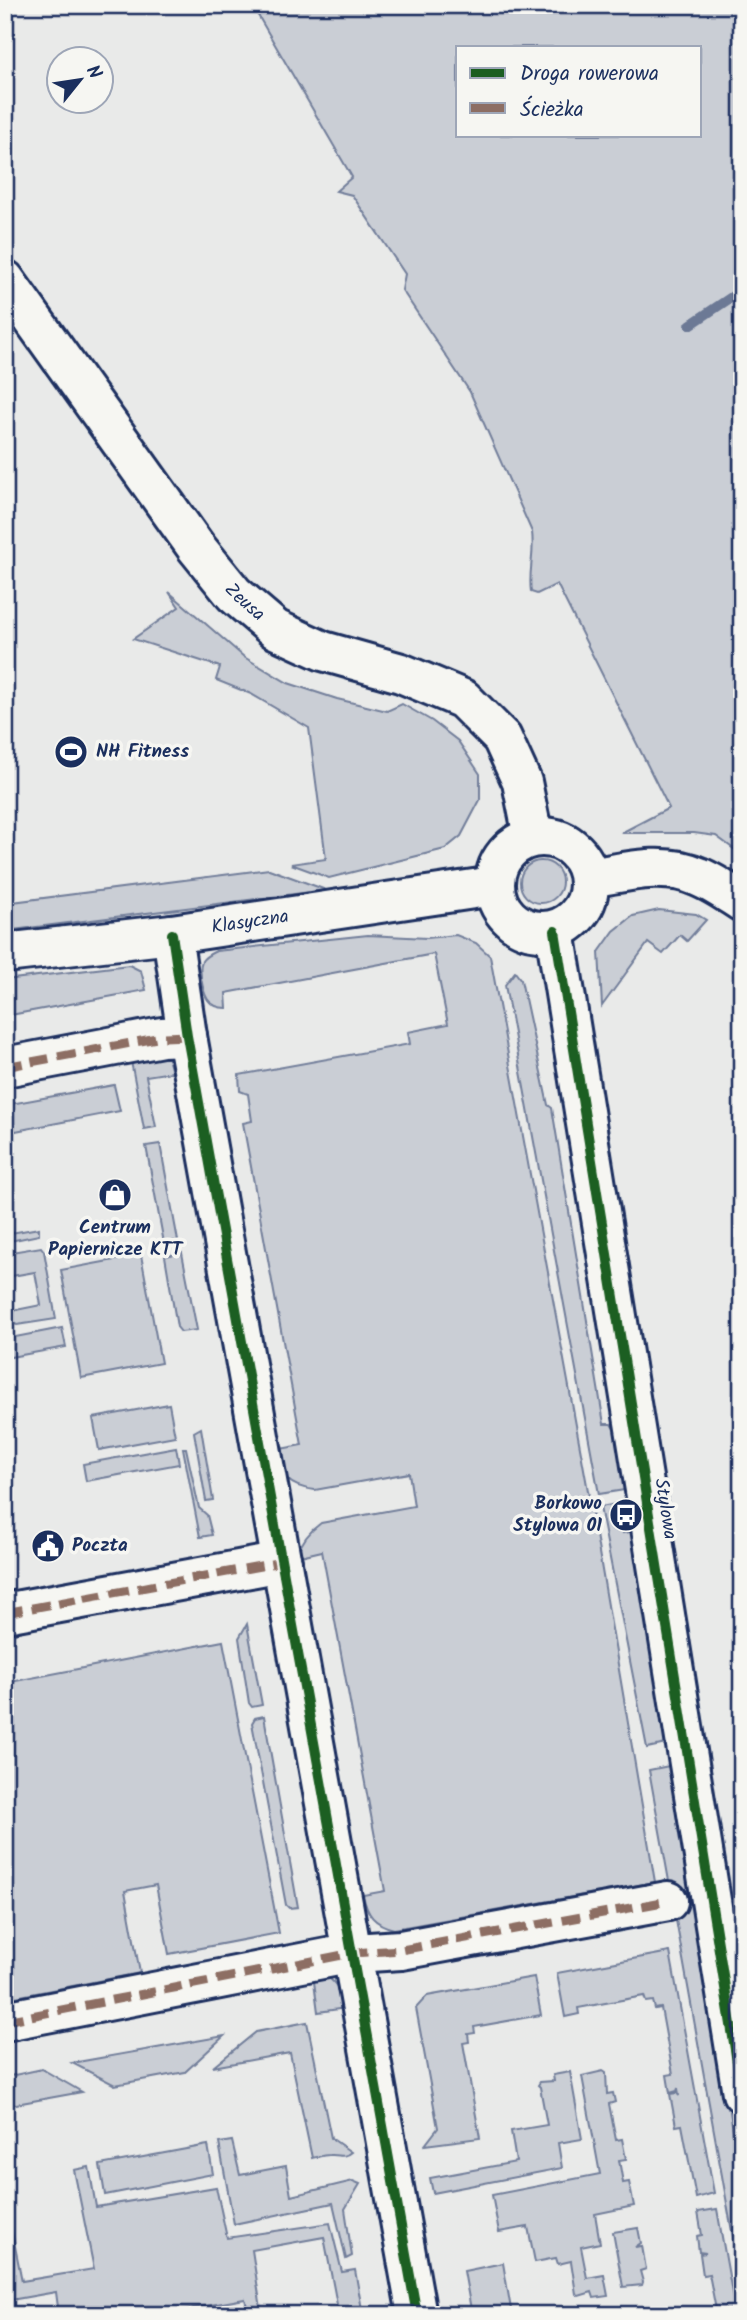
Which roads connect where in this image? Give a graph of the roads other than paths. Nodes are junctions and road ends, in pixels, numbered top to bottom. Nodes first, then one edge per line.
1 (5, 281) edge
2 (533, 837) junction
3 (590, 878) junction
4 (494, 886) junction
5 (742, 902) edge
6 (555, 931) junction
7 (172, 934) junction
8 (5, 953) edge
9 (187, 1037) junction
10 (5, 1067) edge
11 (282, 1562) junction
12 (5, 1613) edge
13 (667, 1901) dead end
14 (353, 1953) junction
15 (5, 2021) edge
16 (742, 2092) edge
17 (417, 2315) edge

1 - 2 street, Zeusa
2 - 3 street
2 - 4 street
3 - 5 street
3 - 6 street
4 - 6 street
4 - 7 street, Klasyczna
6 - 16 street, Stylowa
7 - 8 street, Klasyczna
7 - 9 street
9 - 10 street
9 - 11 street
11 - 12 street
11 - 14 street
13 - 14 street
14 - 15 street
14 - 17 street

